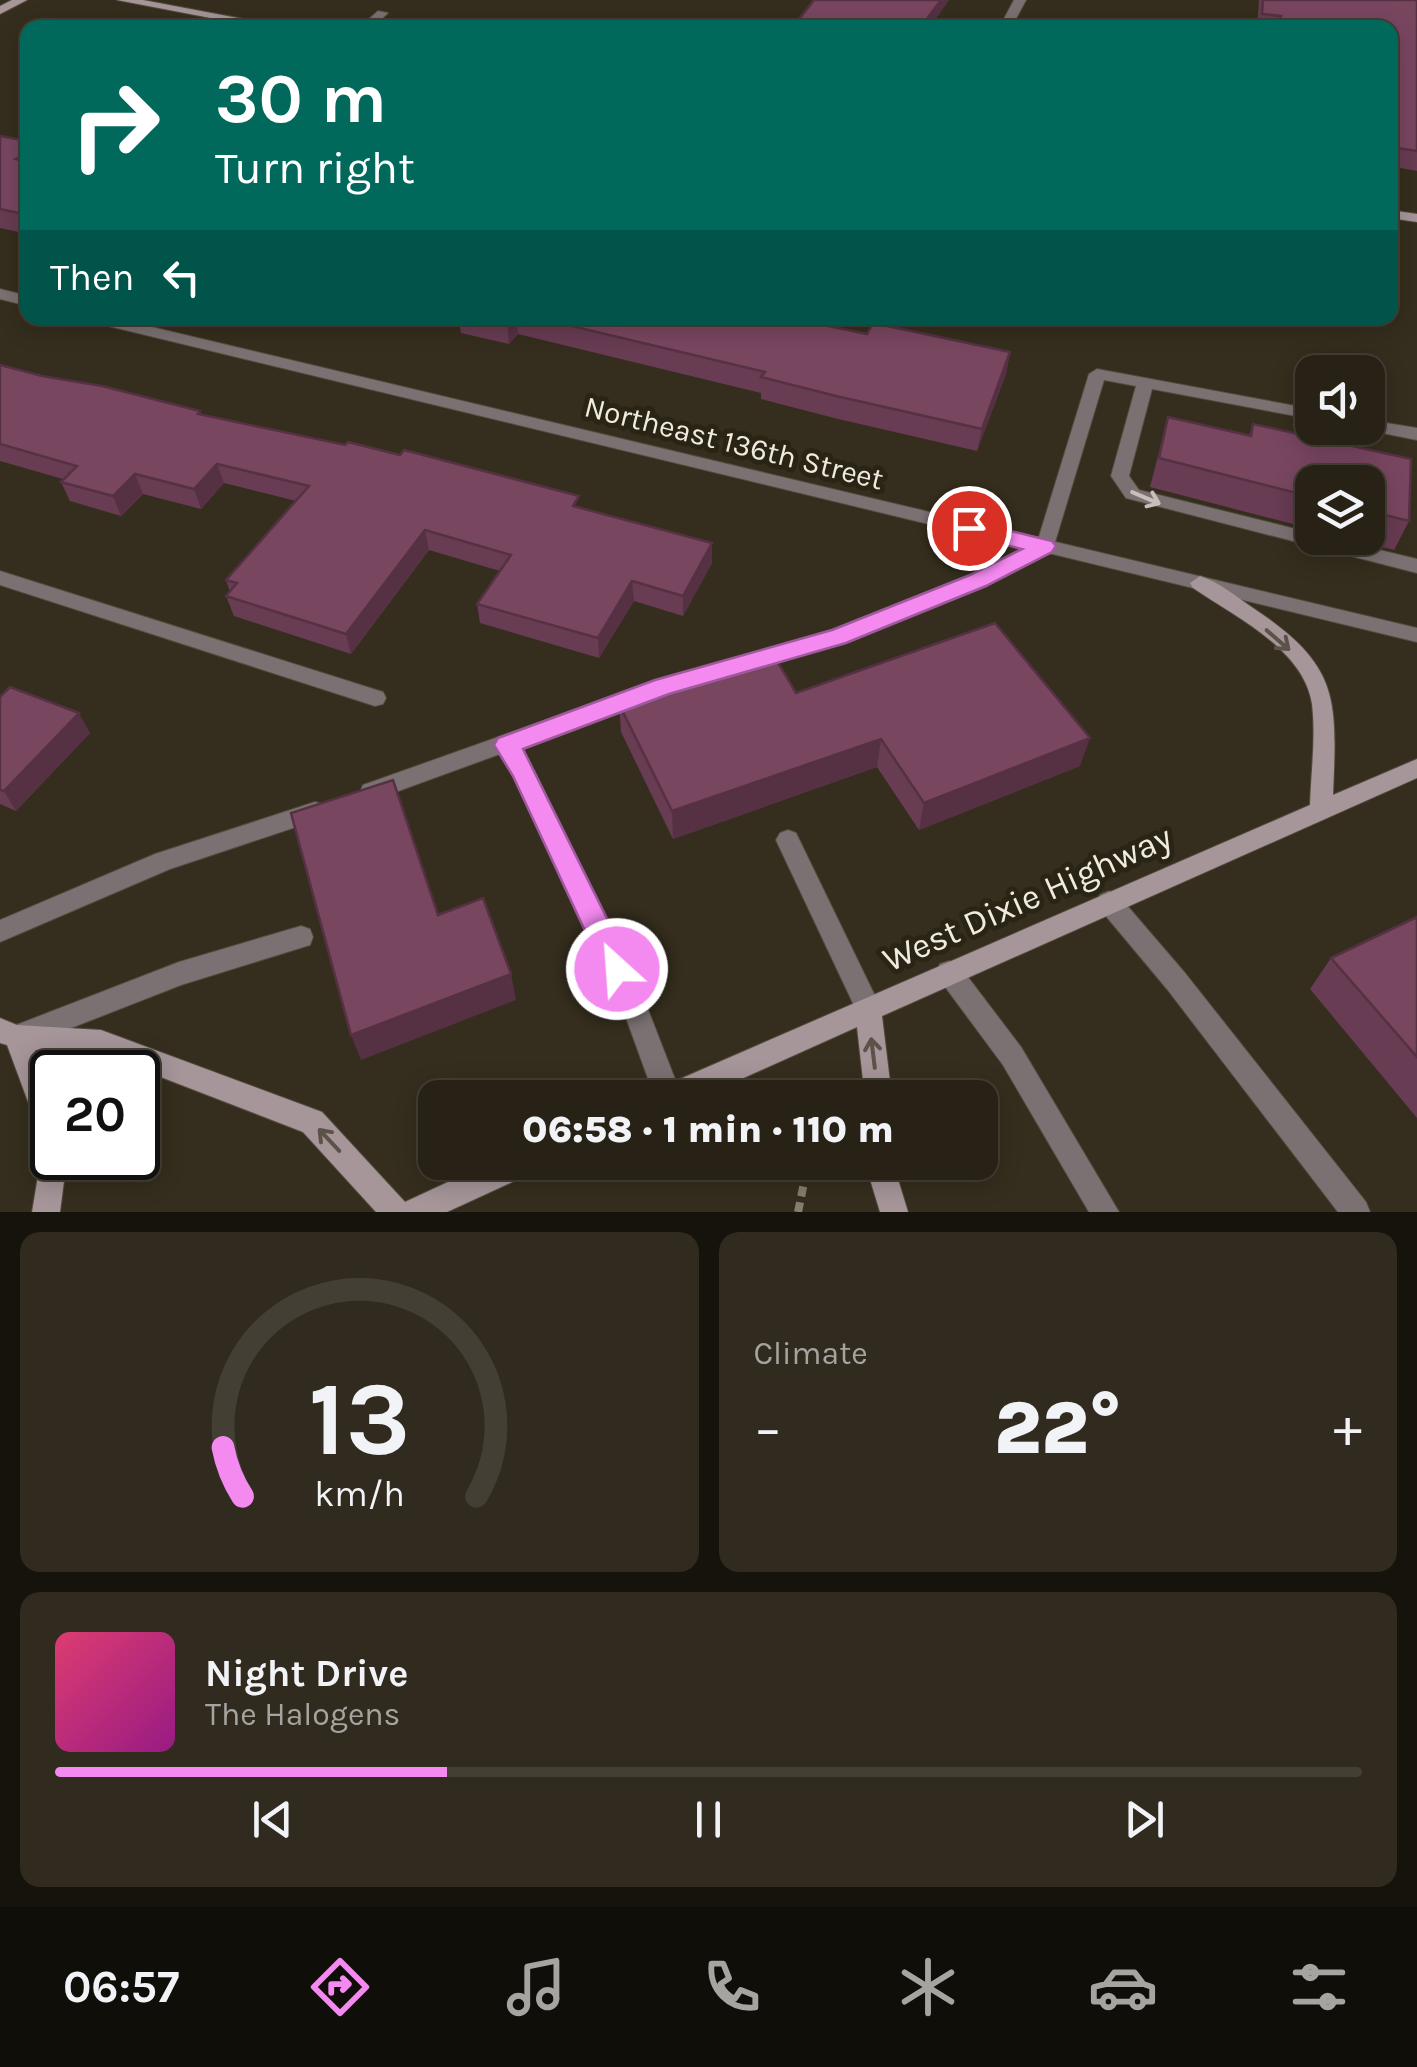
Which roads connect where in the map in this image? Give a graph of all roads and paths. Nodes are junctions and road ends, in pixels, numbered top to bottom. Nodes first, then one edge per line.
1 (21, 0) edge
2 (123, 0) edge
3 (0, 11) edge
4 (382, 14) dead end
5 (236, 20) edge
6 (374, 20) edge
7 (125, 325) edge
8 (1144, 382) junction
9 (1295, 411) edge
10 (1385, 428) edge
11 (1417, 434) edge
12 (1045, 546) junction
13 (1417, 566) edge
14 (0, 578) edge
15 (1200, 582) junction
16 (1417, 634) edge
17 (375, 698) dead end
18 (506, 745) junction
19 (1417, 768) edge
20 (1321, 810) junction
21 (788, 840) dead end
22 (1109, 902) junction
23 (0, 931) edge
24 (301, 937) dead end
25 (949, 972) junction
26 (868, 1008) junction
27 (8, 1034) edge
28 (30, 1080) edge
29 (662, 1080) edge
30 (706, 1080) edge
31 (877, 1080) edge
32 (50, 1180) edge
33 (485, 1180) edge
34 (804, 1180) edge
35 (885, 1180) edge
36 (46, 1212) edge
37 (395, 1212) edge
38 (415, 1212) edge
39 (798, 1212) edge
40 (894, 1212) edge
41 (1105, 1212) edge
42 (1356, 1212) edge

1 - 3 main road
2 - 5 main road
4 - 6 street
7 - 12 street, Northeast 136th Street
8 - 9 street
8 - 12 street
8 -> 13 street
10 - 11 street
12 - 15 street, Northeast 136th Street
12 - 18 street
14 - 17 street
15 - 16 street, Northeast 136th Street
15 -> 20 main road
18 - 23 street
18 - 29 street
19 - 20 main road, West Dixie Highway
20 - 22 main road, West Dixie Highway
21 - 26 street
22 - 25 main road, West Dixie Highway
22 - 42 street
24 - 27 street
25 - 26 main road, West Dixie Highway
25 - 41 street
26 - 30 main road, West Dixie Highway
31 -> 26 main road
27 - 28 main road
37 -> 27 main road
32 - 36 main road
33 - 38 main road
34 - 39 path
35 - 40 main road

